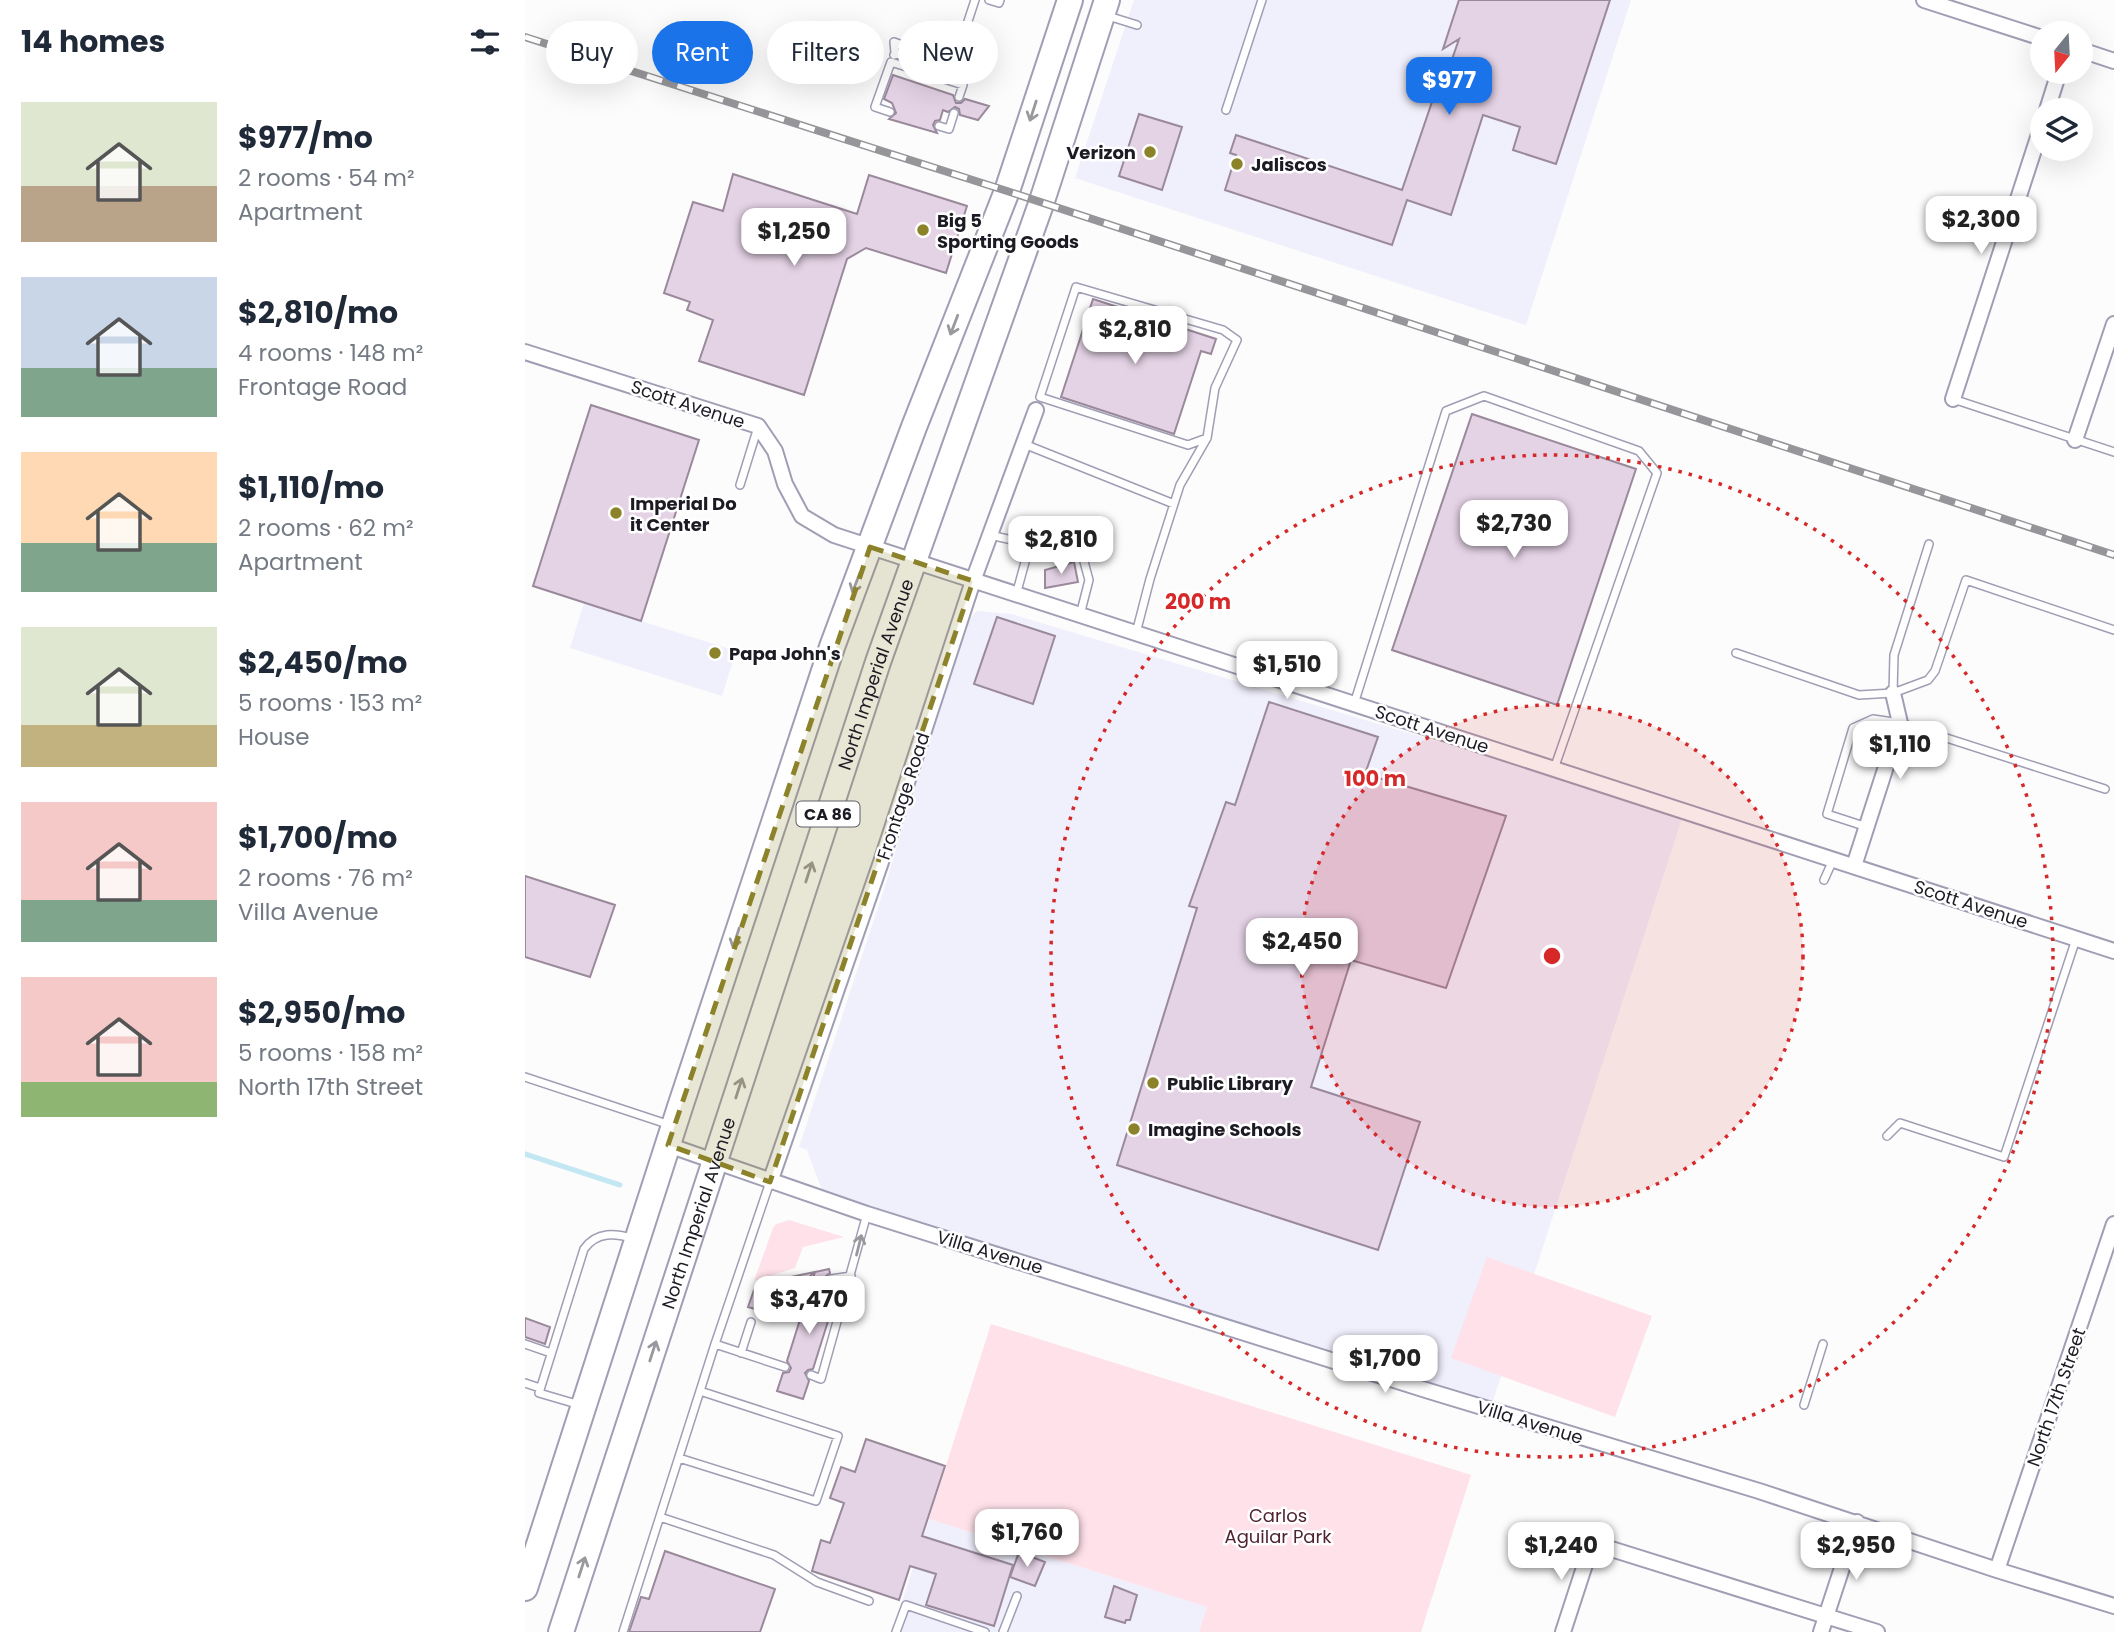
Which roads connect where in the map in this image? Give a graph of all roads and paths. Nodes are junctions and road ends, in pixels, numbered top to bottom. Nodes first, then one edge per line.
1 (975, 0) edge
2 (989, 0) edge
3 (1000, 0) edge
4 (1070, 0) edge
5 (1262, 0) edge
6 (1924, 0) edge
7 (1102, 4) edge
8 (968, 21) edge
9 (1137, 25) dead end
10 (2030, 34) edge
11 (898, 54) edge
12 (2093, 54) edge
13 (2114, 61) edge
14 (891, 62) junction
15 (898, 64) edge
16 (961, 84) edge
17 (959, 97) dead end
18 (1226, 110) dead end
19 (890, 112) dead end
20 (954, 113) dead end
21 (939, 126) dead end
22 (2030, 161) edge
23 (2114, 324) edge
24 (525, 352) edge
25 (1953, 399) joint
26 (1038, 403) junction
27 (758, 426) junction
28 (1207, 438) junction
29 (2075, 440) junction
30 (1024, 444) junction
31 (2114, 452) edge
32 (740, 485) dead end
33 (1174, 504) junction
34 (990, 535) junction
35 (1030, 544) junction
36 (1930, 544) dead end
37 (870, 547) junction
38 (913, 561) junction
39 (974, 581) junction
40 (1016, 595) junction
41 (1080, 615) junction
42 (2114, 630) edge
43 (1136, 634) junction
44 (1736, 653) dead end
45 (1893, 693) junction
46 (1354, 704) junction
47 (1900, 723) junction
48 (1554, 769) junction
49 (2105, 789) dead end
50 (1867, 827) junction
51 (1834, 859) junction
52 (1854, 866) junction
53 (1824, 880) dead end
54 (2076, 939) junction
55 (2114, 951) edge
56 (525, 1077) edge
57 (671, 1136) junction
58 (1887, 1136) dead end
59 (715, 1162) junction
60 (770, 1182) junction
61 (867, 1214) junction
62 (2114, 1224) edge
63 (637, 1240) junction
64 (851, 1276) junction
65 (831, 1279) dead end
66 (751, 1322) dead end
67 (525, 1344) edge
68 (715, 1344) junction
69 (1823, 1344) dead end
70 (551, 1353) junction
71 (741, 1353) junction
72 (785, 1367) dead end
73 (811, 1375) dead end
74 (525, 1383) edge
75 (540, 1388) junction
76 (700, 1391) junction
77 (1804, 1405) dead end
78 (584, 1406) junction
79 (679, 1458) junction
80 (660, 1517) junction
81 (1857, 1522) junction
82 (1997, 1570) junction
83 (525, 1588) edge
84 (1017, 1596) dead end
85 (869, 1601) dead end
86 (2114, 1606) edge
87 (1826, 1616) junction
88 (561, 1632) edge
89 (623, 1632) edge
90 (897, 1632) edge
91 (985, 1632) edge
92 (1003, 1632) edge
93 (1563, 1632) edge
94 (1821, 1632) edge
95 (1877, 1632) edge

1 - 8 lane
2 - 3 lane
4 -> 37 highway, CA 86
5 - 18 lane
6 - 10 street
7 - 9 lane
7 - 38 highway, North Imperial Avenue / CA 86
11 - 14 lane
12 - 13 street
14 - 15 lane
14 - 19 lane
16 - 17 lane
20 - 21 lane
22 - 25 street
23 - 29 street
24 - 27 street, Scott Avenue
25 - 29 lane
26 - 28 lane
26 - 28 lane
26 - 30 street, Frontage Road
27 - 32 lane
27 - 37 street, Scott Avenue
28 - 33 lane
29 - 31 lane
30 - 33 lane
30 - 34 street, Frontage Road
33 - 43 lane
34 - 35 lane
34 - 39 street, Frontage Road
35 - 40 lane
35 - 41 lane
36 - 45 lane
37 - 38 street, Scott Avenue
37 -> 57 highway, CA 86
38 - 39 street, Scott Avenue
59 -> 38 highway, North Imperial Avenue / CA 86
39 - 40 street, Scott Avenue
39 - 60 street, Frontage Road
40 - 41 street, Scott Avenue
41 - 43 street, Scott Avenue
42 - 45 lane
43 - 46 street, Scott Avenue
44 - 45 lane
45 - 47 street
46 - 48 street, Scott Avenue
46 - 48 lane
47 - 49 lane
47 - 50 street
47 - 50 lane
48 - 51 street, Scott Avenue
50 - 52 street
51 - 52 street, Scott Avenue
51 - 53 lane
52 - 54 street, Scott Avenue
54 - 55 street, Scott Avenue
54 - 58 lane
56 - 57 lane
57 - 59 street, Villa Avenue
57 - 63 highway, CA 86
59 - 60 street, Villa Avenue
88 -> 59 highway, North Imperial Avenue / CA 86
60 - 61 street, Villa Avenue
60 - 68 lane
64 -> 61 lane
61 - 81 street, Villa Avenue
62 - 82 street, North 17th Street
63 - 70 lane
63 - 78 highway, CA 86
64 - 65 lane
64 - 73 lane
66 - 71 lane
67 - 70 lane
68 - 71 lane
68 - 76 lane
69 - 77 lane
70 - 75 lane
71 - 72 lane
74 - 75 lane
75 - 78 lane
76 - 79 lane
76 - 79 lane
78 - 83 highway, CA 86
79 - 80 lane
80 - 85 lane
80 - 89 lane
81 - 82 street, Villa Avenue
81 - 87 street
82 - 86 street, Villa Avenue
84 - 92 lane
87 - 93 street
87 - 94 street
87 - 95 street
90 - 91 lane

